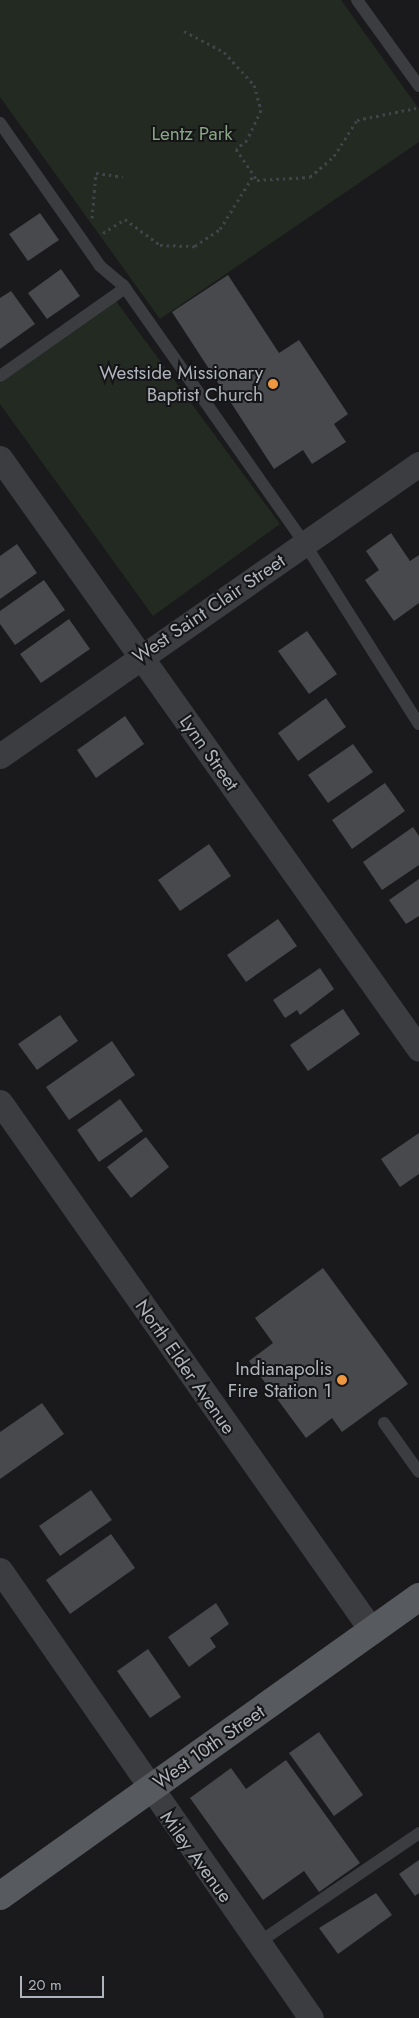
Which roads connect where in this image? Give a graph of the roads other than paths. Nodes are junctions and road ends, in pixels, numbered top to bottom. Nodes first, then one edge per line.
1 (357, 0) edge
2 (419, 86) edge
3 (0, 124) edge
4 (125, 288) junction
5 (0, 376) edge
6 (0, 458) edge
7 (419, 464) edge
8 (305, 544) junction
9 (141, 656) junction
10 (419, 724) edge
11 (0, 756) edge
12 (419, 1049) edge
13 (0, 1102) edge
14 (384, 1423) dead end
15 (419, 1472) edge
16 (0, 1570) edge
17 (419, 1598) edge
18 (372, 1631) junction
19 (150, 1790) junction
20 (419, 1833) edge
21 (0, 1896) edge
22 (258, 1943) junction
23 (311, 2018) edge

1 - 2 lane
3 - 4 lane
4 - 5 lane
4 - 8 lane
6 - 9 street, Lynn Street
7 - 8 street, West Saint Clair Street
8 - 9 street, West Saint Clair Street
8 - 10 lane
9 - 11 street, West Saint Clair Street
9 - 12 street, Lynn Street
13 - 18 street, North Elder Avenue
14 - 15 lane
16 - 19 street, Miley Avenue
17 - 18 main road, West 10th Street
18 - 19 main road, West 10th Street
19 - 21 main road, West 10th Street
19 - 22 street, Miley Avenue
20 - 22 lane
22 - 23 street, Miley Avenue

